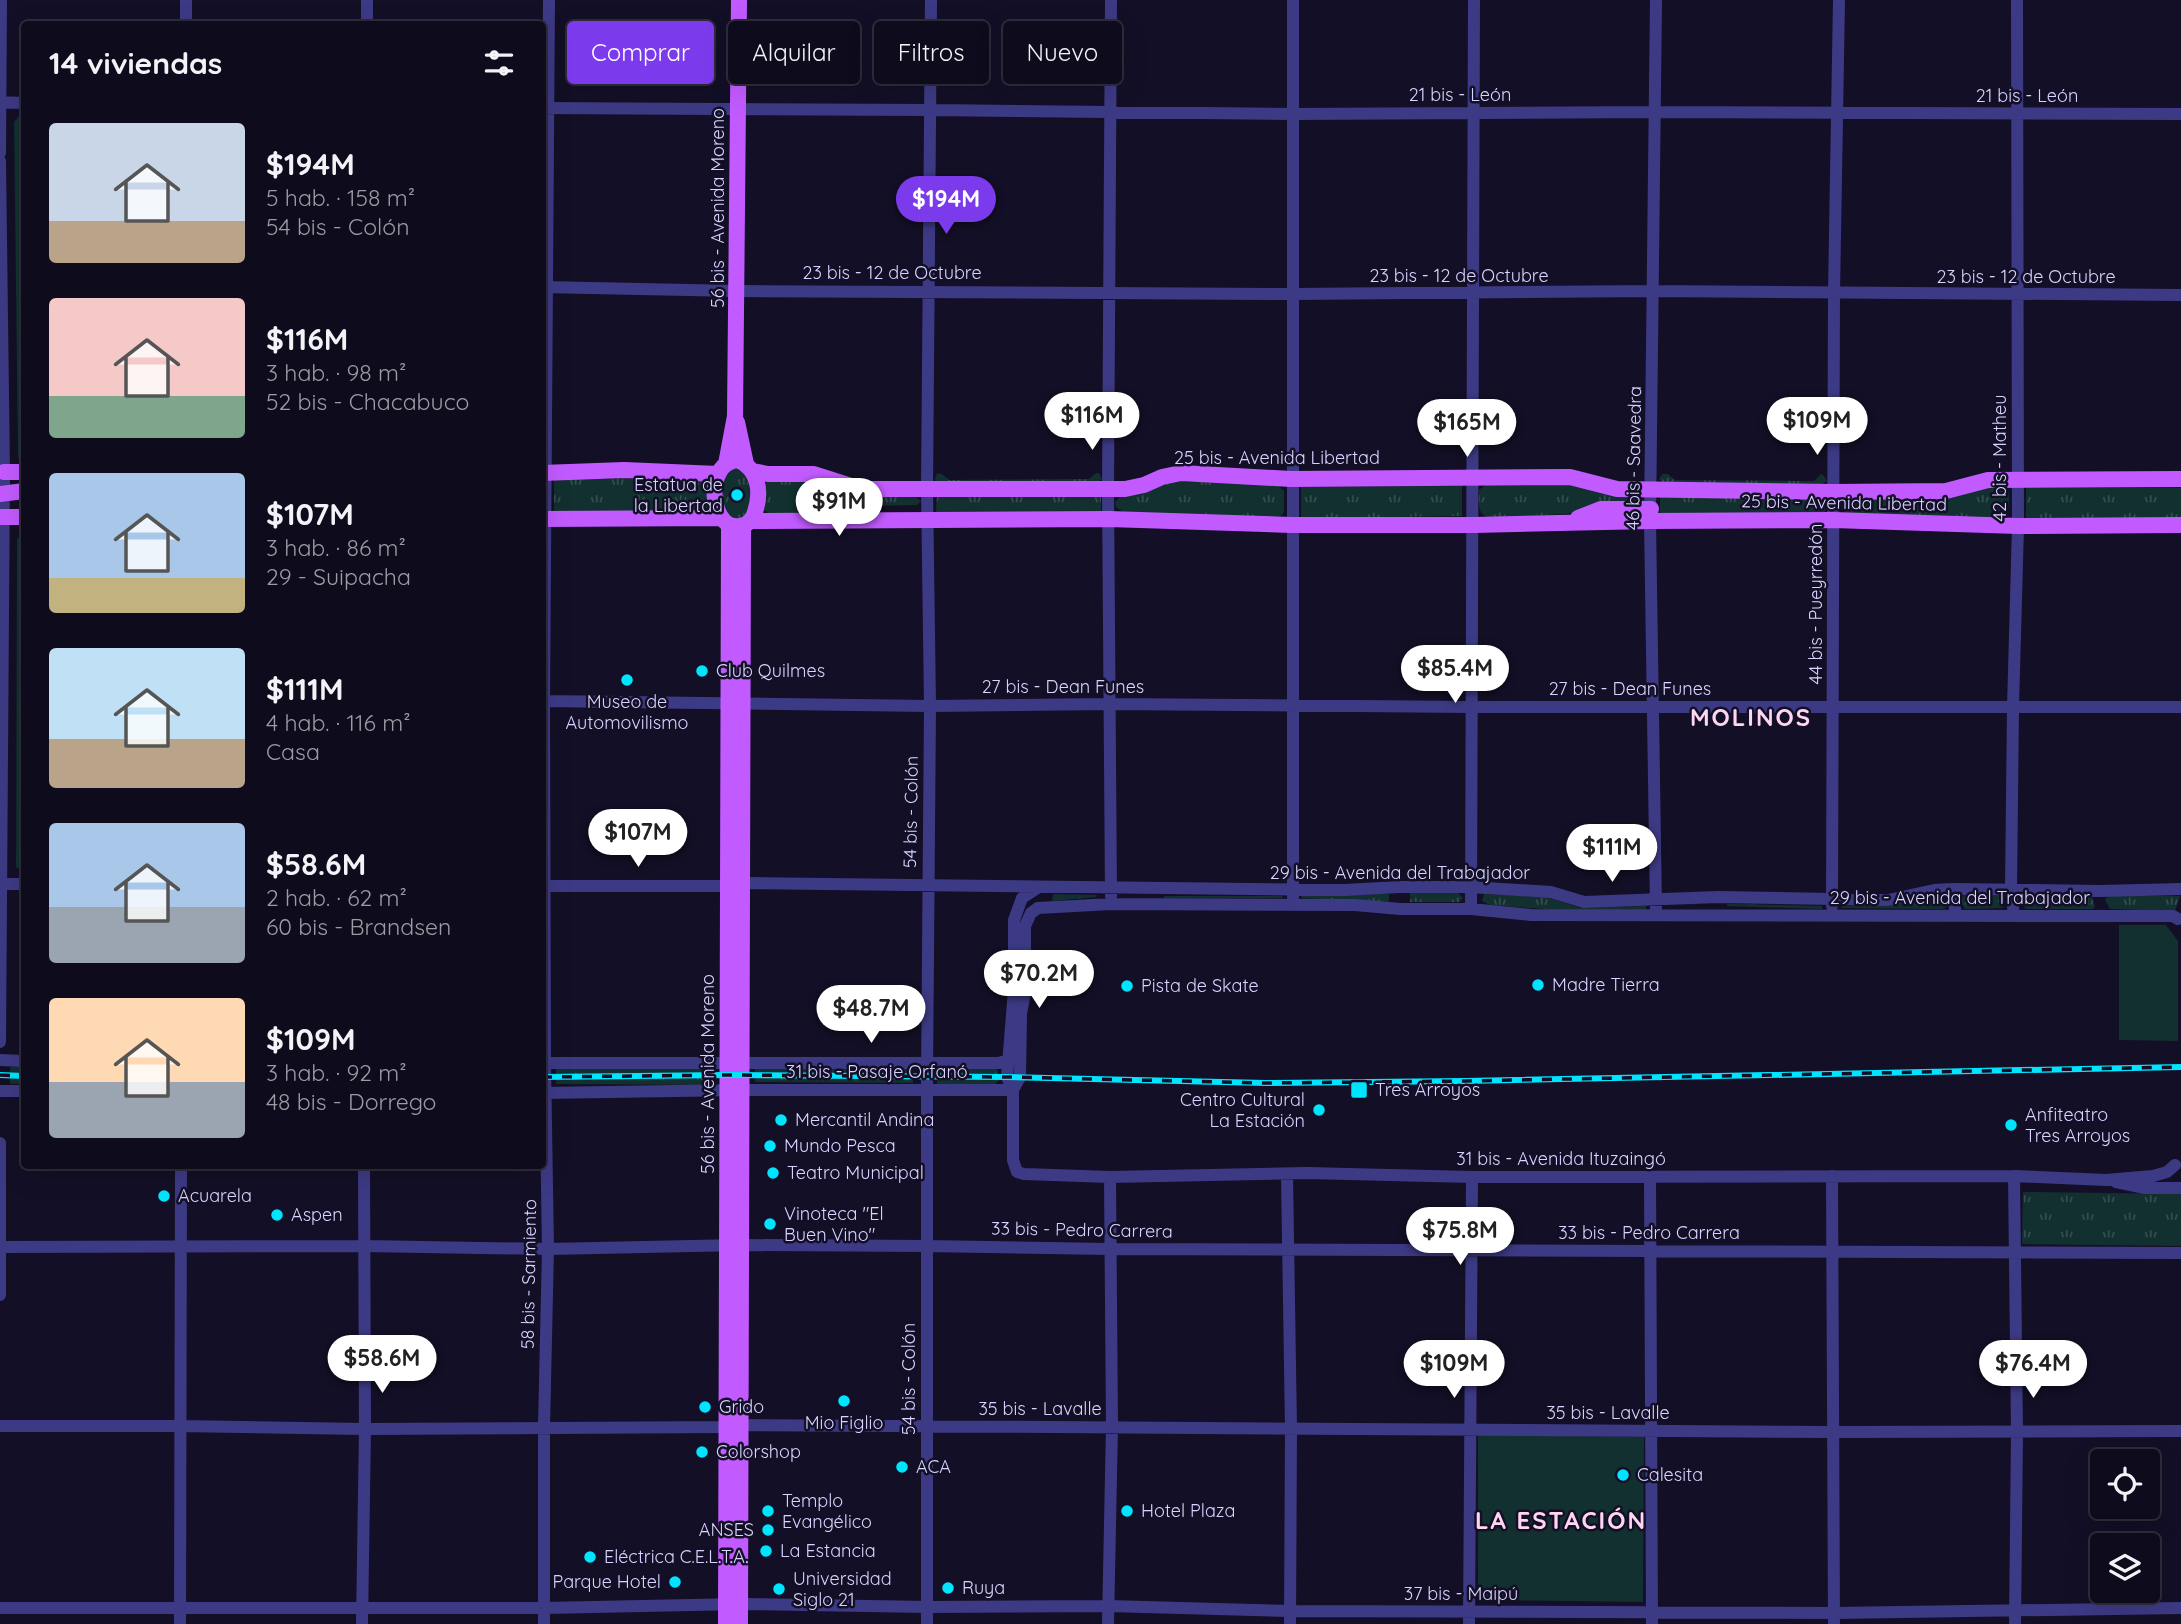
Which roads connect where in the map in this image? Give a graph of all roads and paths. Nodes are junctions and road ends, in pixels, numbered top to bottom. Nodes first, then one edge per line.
1 (1, 0) edge
2 (186, 0) edge
3 (367, 0) edge
4 (549, 0) edge
5 (739, 0) edge
6 (931, 0) edge
7 (1111, 0) edge
8 (1293, 0) edge
9 (1474, 0) edge
10 (1656, 0) edge
11 (1839, 0) edge
12 (2017, 0) edge
13 (186, 21) edge
14 (367, 21) edge
15 (546, 81) edge
16 (1, 102) edge
17 (21, 103) edge
18 (546, 108) edge
19 (738, 110) junction
20 (932, 110) junction
21 (1473, 112) junction
22 (1655, 112) junction
23 (1111, 113) junction
24 (2017, 113) junction
25 (1292, 114) junction
26 (1837, 114) junction
27 (2181, 114) edge
28 (0, 153) edge
29 (0, 161) edge
30 (1, 273) edge
31 (546, 287) edge
32 (929, 290) junction
33 (737, 291) junction
34 (1654, 291) junction
35 (1110, 292) junction
36 (1834, 293) junction
37 (1293, 294) junction
38 (1473, 294) junction
39 (2017, 294) junction
40 (2181, 295) edge
41 (2, 385) edge
42 (735, 416) junction
43 (749, 468) junction
44 (722, 469) junction
45 (4, 472) junction
46 (21, 472) edge
47 (546, 473) edge
48 (1472, 477) junction
49 (2181, 479) edge
50 (1292, 480) junction
51 (2016, 480) junction
52 (927, 489) junction
53 (1108, 489) junction
54 (1651, 490) junction
55 (21, 491) edge
56 (1834, 492) junction
57 (2, 494) edge
58 (928, 514) junction
59 (1651, 515) junction
60 (2, 517) edge
61 (21, 517) edge
62 (546, 519) edge
63 (1109, 519) junction
64 (1833, 520) junction
65 (736, 522) junction
66 (1292, 524) junction
67 (1474, 525) junction
68 (2181, 525) edge
69 (2018, 526) junction
70 (1, 610) edge
71 (546, 701) edge
72 (736, 702) junction
73 (1109, 704) junction
74 (930, 706) junction
75 (1291, 706) junction
76 (1653, 706) junction
77 (1834, 706) junction
78 (1471, 707) junction
79 (2013, 707) junction
80 (2181, 707) edge
81 (1, 884) edge
82 (21, 884) edge
83 (736, 885) junction
84 (546, 886) edge
85 (928, 887) junction
86 (1043, 887) junction
87 (1399, 887) junction
88 (1471, 887) junction
89 (1111, 889) junction
90 (1156, 889) junction
91 (1952, 889) junction
92 (2181, 889) edge
93 (1292, 890) junction
94 (2011, 890) junction
95 (2100, 891) junction
96 (1718, 897) junction
97 (1655, 900) junction
98 (1832, 900) junction
99 (1111, 904) junction
100 (1157, 905) junction
101 (1294, 905) junction
102 (1047, 908) junction
103 (1400, 909) junction
104 (1471, 909) junction
105 (1718, 914) junction
106 (1831, 915) junction
107 (2014, 915) junction
108 (1656, 916) junction
109 (1956, 916) junction
110 (2103, 916) junction
111 (2180, 917) edge
112 (0, 1042) edge
113 (1021, 1058) junction
114 (0, 1060) edge
115 (1007, 1060) junction
116 (21, 1061) edge
117 (734, 1062) junction
118 (927, 1062) junction
119 (546, 1063) edge
120 (735, 1090) junction
121 (928, 1090) junction
122 (1013, 1090) junction
123 (0, 1091) edge
124 (21, 1091) edge
125 (546, 1093) edge
126 (0, 1143) edge
127 (2179, 1165) edge
128 (181, 1169) edge
129 (364, 1169) edge
130 (546, 1169) edge
131 (1287, 1175) junction
132 (1650, 1176) junction
133 (1832, 1176) junction
134 (1110, 1177) junction
135 (1472, 1177) junction
136 (2014, 1177) junction
137 (2106, 1180) junction
138 (2181, 1188) edge
139 (365, 1246) junction
140 (733, 1246) junction
141 (926, 1246) junction
142 (0, 1247) edge
143 (181, 1247) junction
144 (548, 1249) junction
145 (1109, 1249) junction
146 (1289, 1250) junction
147 (1472, 1250) junction
148 (1651, 1250) junction
149 (1832, 1252) junction
150 (2013, 1252) junction
151 (2181, 1253) edge
152 (0, 1295) edge
153 (0, 1426) edge
154 (181, 1426) junction
155 (733, 1426) junction
156 (1112, 1426) junction
157 (544, 1427) junction
158 (926, 1427) junction
159 (365, 1429) junction
160 (1291, 1429) junction
161 (1470, 1430) junction
162 (1652, 1431) junction
163 (1835, 1432) junction
164 (2017, 1432) junction
165 (2181, 1432) edge
166 (733, 1604) junction
167 (1108, 1606) junction
168 (927, 1607) junction
169 (0, 1608) edge
170 (180, 1608) junction
171 (544, 1608) junction
172 (2181, 1608) edge
173 (362, 1609) junction
174 (1290, 1618) edge
175 (1469, 1618) edge
176 (1652, 1618) edge
177 (2015, 1618) edge
178 (1834, 1619) edge
179 (180, 1624) edge
180 (362, 1624) edge
181 (544, 1624) edge
182 (726, 1624) edge
183 (740, 1624) edge
184 (927, 1624) edge
185 (1108, 1624) edge

1 - 16 street
2 - 13 street
3 - 14 street
4 - 15 street, 58 bis - Sarmiento
5 - 19 main road, 56 bis - Avenida Moreno
6 - 20 street, 54 bis - Colón
7 - 23 street
8 - 25 street
9 - 21 street
10 - 22 street, 46 bis - Saavedra
11 - 26 street, 44 bis - Pueyrredón
12 - 24 street, 42 bis - Matheu
16 - 17 street
16 - 28 street
18 - 19 street, 21 bis - León
19 - 20 street, 21 bis - León
19 - 33 main road, 56 bis - Avenida Moreno
20 - 23 street, 21 bis - León
20 - 32 street, 54 bis - Colón
21 - 22 street, 21 bis - León
21 - 25 street, 21 bis - León
21 - 38 street
22 - 26 street, 21 bis - León
22 - 34 street, 46 bis - Saavedra
23 - 25 street, 21 bis - León
23 - 35 street
24 - 26 street, 21 bis - León
24 - 27 street, 21 bis - León
24 - 39 street, 42 bis - Matheu
25 - 37 street
26 - 36 street, 44 bis - Pueyrredón
29 - 30 street
30 - 41 street
31 - 33 street, 23 bis - 12 de Octubre
32 - 33 street, 23 bis - 12 de Octubre
32 - 35 street, 23 bis - 12 de Octubre
32 - 52 street, 54 bis - Colón
33 - 42 main road, 56 bis - Avenida Moreno
34 - 36 street, 23 bis - 12 de Octubre
34 - 38 street, 23 bis - 12 de Octubre
34 - 54 street, 46 bis - Saavedra
35 - 37 street, 23 bis - 12 de Octubre
35 - 53 street
36 - 39 street, 23 bis - 12 de Octubre
36 - 56 street, 44 bis - Pueyrredón
37 - 38 street, 23 bis - 12 de Octubre
37 - 50 street
38 - 48 street
39 - 40 street, 23 bis - 12 de Octubre
39 - 51 street, 42 bis - Matheu
41 - 45 street
42 - 43 main road, 56 bis - Avenida Moreno
42 - 44 main road, 56 bis - Avenida Moreno
43 - 44 main road
43 - 52 main road, 25 bis - Avenida Libertad
43 - 65 main road
44 - 47 main road
44 - 65 main road
45 - 46 main road
45 - 57 street
48 - 50 main road, 25 bis - Avenida Libertad
48 - 54 main road, 25 bis - Avenida Libertad
48 - 67 street
49 - 51 main road, 25 bis - Avenida Libertad
50 - 53 main road, 25 bis - Avenida Libertad
50 - 66 street
51 - 56 main road, 25 bis - Avenida Libertad
51 - 69 street, 42 bis - Matheu
52 - 53 main road, 25 bis - Avenida Libertad
52 - 58 street, 54 bis - Colón
53 - 63 street
54 - 56 main road, 25 bis - Avenida Libertad
54 - 59 street, 46 bis - Saavedra
55 - 57 main road
56 - 64 street, 44 bis - Pueyrredón
57 - 60 street
58 - 63 main road, 25 bis - Avenida Libertad
58 - 65 main road, 25 bis - Avenida Libertad
58 - 74 street, 54 bis - Colón
59 - 64 main road, 25 bis - Avenida Libertad
59 - 67 main road, 25 bis - Avenida Libertad
59 - 76 street, 46 bis - Saavedra
60 - 61 main road
60 - 70 street
62 - 65 main road, 25 bis - Avenida Libertad
63 - 66 main road, 25 bis - Avenida Libertad
63 - 73 street
64 - 69 main road, 25 bis - Avenida Libertad
64 - 77 street, 44 bis - Pueyrredón
65 - 72 main road, 56 bis - Avenida Moreno
66 - 67 main road, 25 bis - Avenida Libertad
66 - 75 street
67 - 78 street
68 - 69 main road, 25 bis - Avenida Libertad
69 - 79 street, 42 bis - Matheu
70 - 81 street
71 - 72 street, 27 bis - Dean Funes
72 - 74 street, 27 bis - Dean Funes
72 - 83 main road, 56 bis - Avenida Moreno
73 - 74 street, 27 bis - Dean Funes
73 - 75 street, 27 bis - Dean Funes
73 - 89 street
74 - 85 street, 54 bis - Colón
75 - 78 street, 27 bis - Dean Funes
75 - 93 street
76 - 77 street, 27 bis - Dean Funes
76 - 78 street, 27 bis - Dean Funes
76 - 97 street, 46 bis - Saavedra
77 - 79 street, 27 bis - Dean Funes
77 - 98 street, 44 bis - Pueyrredón
78 - 88 street
79 - 80 street, 27 bis - Dean Funes
79 - 94 street, 42 bis - Matheu
81 - 82 street
81 - 112 street
83 - 84 street, 29 bis - Avenida del Trabajador
83 - 85 street, 29 bis - Avenida del Trabajador
83 - 117 main road, 56 bis - Avenida Moreno
85 - 86 street, 29 bis - Avenida del Trabajador
85 - 118 street, 54 bis - Colón
86 - 89 street, 29 bis - Avenida del Trabajador
86 - 102 street
86 - 115 street
87 - 88 street, 29 bis - Avenida del Trabajador
87 - 93 street, 29 bis - Avenida del Trabajador
87 - 103 street
88 - 97 street, 29 bis - Avenida del Trabajador
88 - 104 street
89 - 90 street, 29 bis - Avenida del Trabajador
89 - 99 street
90 - 93 street, 29 bis - Avenida del Trabajador
90 - 100 street
91 - 94 street, 29 bis - Avenida del Trabajador
91 - 98 street, 29 bis - Avenida del Trabajador
91 - 109 street
92 - 95 street, 29 bis - Avenida del Trabajador
93 - 101 street
94 - 95 street, 29 bis - Avenida del Trabajador
94 - 107 street, 42 bis - Matheu
95 - 110 street
96 - 97 street, 29 bis - Avenida del Trabajador
96 - 98 street, 29 bis - Avenida del Trabajador
96 - 105 street
97 - 108 street, 46 bis - Saavedra
98 - 106 street, 44 bis - Pueyrredón
99 - 100 street, 29 bis - Avenida del Trabajador
99 - 102 street, 29 bis - Avenida del Trabajador
100 - 101 street, 29 bis - Avenida del Trabajador
101 - 103 street, 29 bis - Avenida del Trabajador
102 - 113 street, 29 bis - Avenida del Trabajador
103 - 104 street, 29 bis - Avenida del Trabajador
104 - 108 street, 29 bis - Avenida del Trabajador
105 - 106 street, 29 bis - Avenida del Trabajador
105 - 108 street, 29 bis - Avenida del Trabajador
106 - 109 street, 29 bis - Avenida del Trabajador
107 - 109 street, 29 bis - Avenida del Trabajador
107 - 110 street, 29 bis - Avenida del Trabajador
110 - 111 street, 29 bis - Avenida del Trabajador
113 - 115 street, 31 bis - Pasaje Orfanó
113 - 122 street
114 - 116 street
115 - 118 street, 31 bis - Pasaje Orfanó
115 - 122 street
117 - 118 street, 31 bis - Pasaje Orfanó
117 - 119 street, 31 bis - Pasaje Orfanó
117 - 120 main road, 56 bis - Avenida Moreno
118 - 121 street, 54 bis - Colón
120 - 121 street, 31 bis - Pasaje Orfanó
120 - 125 street, 31 bis - Pasaje Orfanó
120 - 140 main road, 56 bis - Avenida Moreno
121 - 122 street, 31 bis - Pasaje Orfanó
121 - 141 street, 54 bis - Colón
122 - 134 street, 31 bis - Avenida Ituzaingó
123 - 124 street
126 - 142 street
127 - 137 street, 31 bis - Avenida Ituzaingó
128 - 143 street
129 - 139 street
130 - 144 street, 58 bis - Sarmiento
131 - 134 street, 31 bis - Avenida Ituzaingó
131 - 135 street, 31 bis - Avenida Ituzaingó
131 - 146 street
132 - 133 street, 31 bis - Avenida Ituzaingó
132 - 135 street, 31 bis - Avenida Ituzaingó
132 - 148 street
133 - 136 street, 31 bis - Avenida Ituzaingó
133 - 149 street
134 - 145 street
135 - 147 street
136 - 137 street, 31 bis - Avenida Ituzaingó
136 - 150 street
137 - 138 street, 31 bis - Avenida Ituzaingó
139 - 143 street, 33 bis - Pedro Carrera
139 - 144 street, 33 bis - Pedro Carrera
139 - 159 street
140 - 141 street, 33 bis - Pedro Carrera
140 - 144 street, 33 bis - Pedro Carrera
140 - 155 main road, 56 bis - Avenida Moreno
141 - 145 street, 33 bis - Pedro Carrera
141 - 158 street, 54 bis - Colón
142 - 143 street, 33 bis - Pedro Carrera
142 - 152 street
143 - 154 street
144 - 157 street, 58 bis - Sarmiento
145 - 146 street, 33 bis - Pedro Carrera
145 - 156 street
146 - 147 street, 33 bis - Pedro Carrera
146 - 160 street
147 - 148 street, 33 bis - Pedro Carrera
147 - 161 street
148 - 149 street, 33 bis - Pedro Carrera
148 - 162 street
149 - 150 street, 33 bis - Pedro Carrera
149 - 163 street
150 - 151 street, 33 bis - Pedro Carrera
150 - 164 street
153 - 154 street, 35 bis - Lavalle
154 - 159 street, 35 bis - Lavalle
154 - 170 street
155 - 157 street, 35 bis - Lavalle
155 - 158 street, 35 bis - Lavalle
155 - 166 main road, 56 bis - Avenida Moreno
156 - 158 street, 35 bis - Lavalle
156 - 160 street, 35 bis - Lavalle
156 - 167 street
157 - 159 street, 35 bis - Lavalle
157 - 171 street, 58 bis - Sarmiento
158 - 168 street, 54 bis - Colón
159 - 173 street
160 - 161 street, 35 bis - Lavalle
160 - 174 street
161 - 162 street, 35 bis - Lavalle
161 - 175 street
162 - 163 street, 35 bis - Lavalle
162 - 176 street
163 - 164 street, 35 bis - Lavalle
163 - 178 street
164 - 165 street, 35 bis - Lavalle
164 - 177 street
166 - 168 street, 37 bis - Maipú
166 - 171 street, 37 bis - Maipú
166 - 182 main road, 56 bis - Avenida Moreno
166 - 183 main road, 56 bis - Avenida Moreno
167 - 168 street, 37 bis - Maipú
167 - 174 street, 37 bis - Maipú
167 - 185 street
168 - 184 street, 54 bis - Colón
169 - 170 street, 37 bis - Maipú
170 - 173 street, 37 bis - Maipú
170 - 179 street
171 - 173 street, 37 bis - Maipú
171 - 181 street, 58 bis - Sarmiento
172 - 177 street, 37 bis - Maipú
173 - 180 street
174 - 175 street, 37 bis - Maipú
175 - 176 street, 37 bis - Maipú
176 - 178 street, 37 bis - Maipú
177 - 178 street, 37 bis - Maipú

